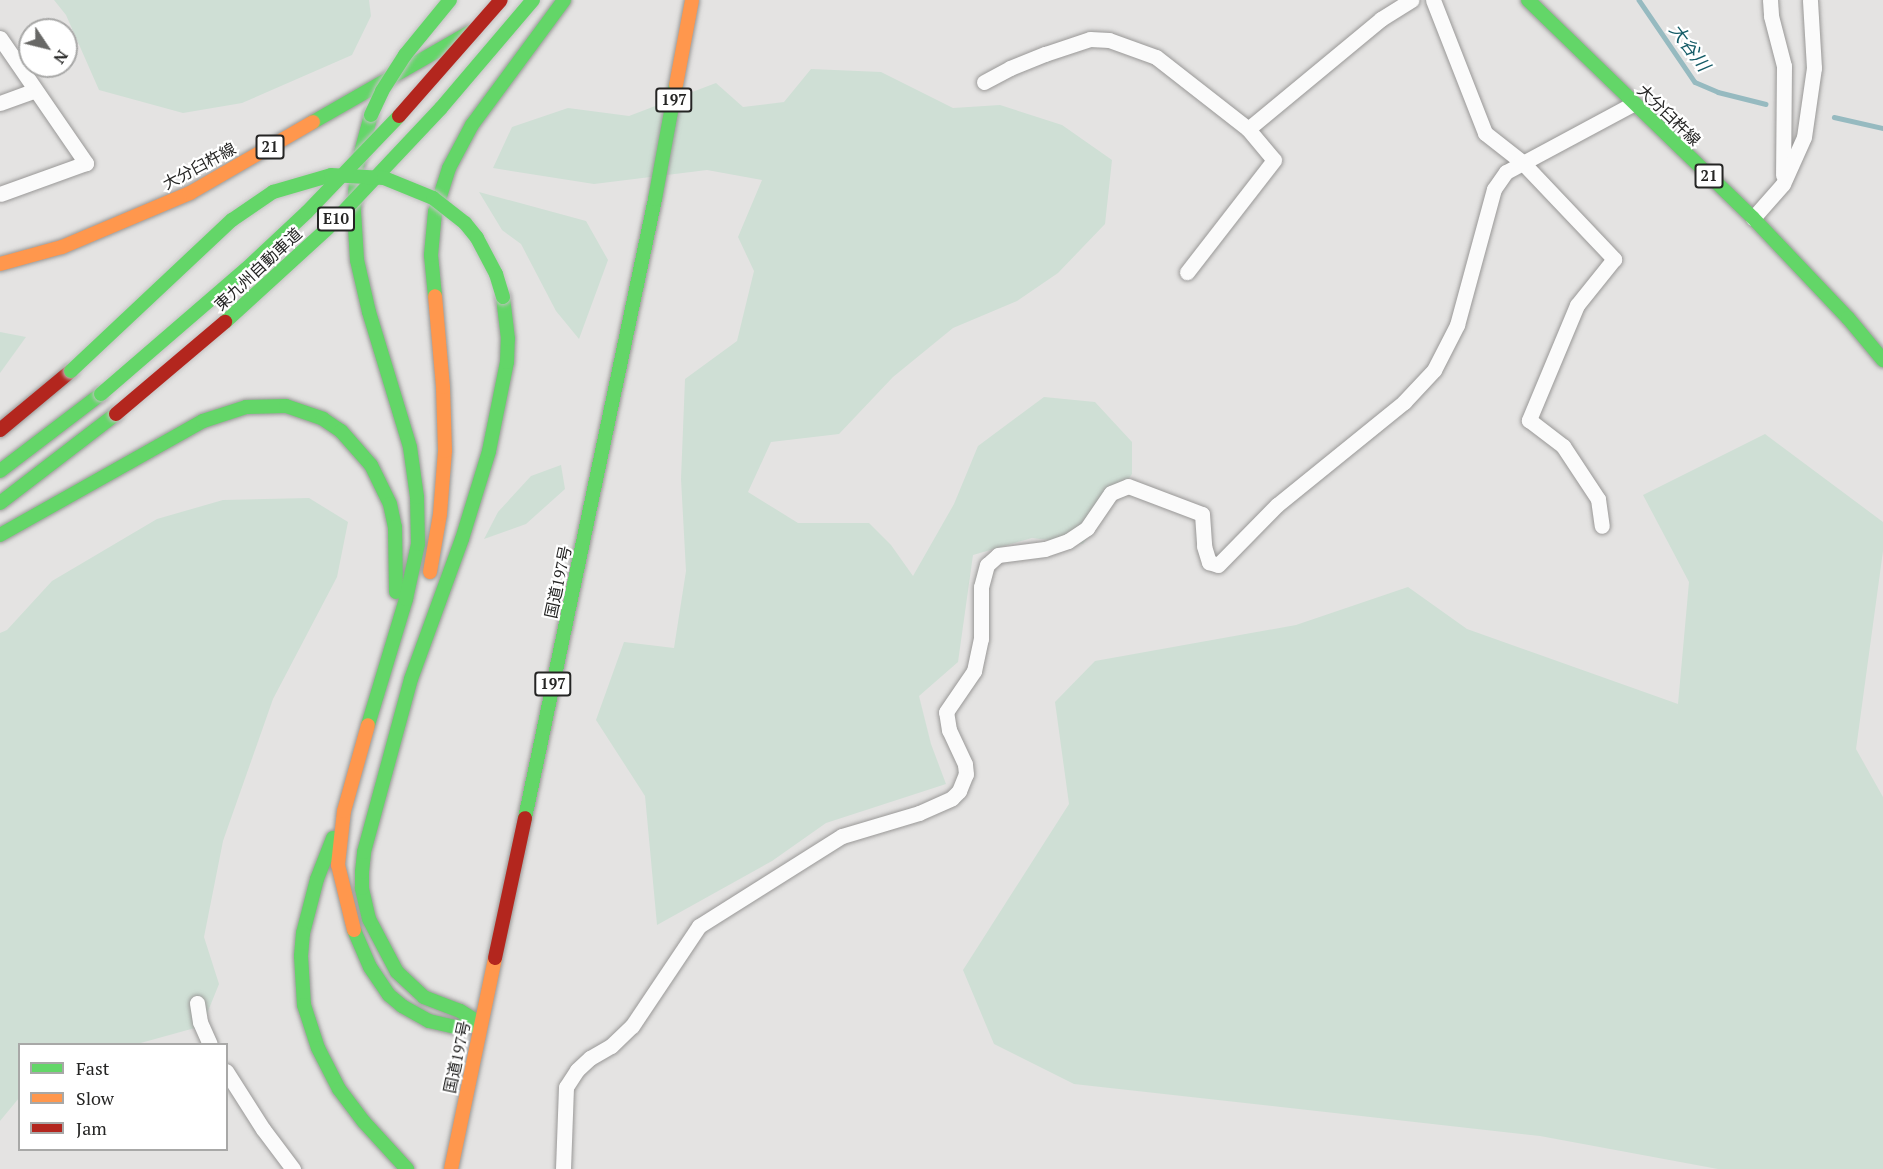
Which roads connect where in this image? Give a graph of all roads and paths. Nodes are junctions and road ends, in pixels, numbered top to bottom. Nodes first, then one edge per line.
1 (450, 0) edge
2 (501, 0) edge
3 (526, 0) edge
4 (533, 0) edge
5 (564, 0) edge
6 (692, 0) edge
7 (1412, 0) edge
8 (1433, 0) edge
9 (1528, 0) edge
10 (1770, 0) edge
11 (1810, 0) edge
12 (0, 38) edge
13 (984, 82) dead end
14 (35, 90) junction
15 (0, 103) edge
16 (1633, 104) junction
17 (1248, 129) junction
18 (1522, 162) junction
19 (1783, 184) junction
20 (0, 194) edge
21 (1753, 218) junction
22 (0, 264) edge
23 (1187, 272) dead end
24 (1883, 360) edge
25 (0, 430) edge
26 (0, 471) edge
27 (0, 503) edge
28 (1602, 526) dead end
29 (0, 535) edge
30 (383, 670) junction
31 (411, 679) junction
32 (539, 749) junction
33 (344, 811) junction
34 (476, 982) dead end
35 (410, 986) junction
36 (460, 996) dead end
37 (197, 1003) dead end
38 (481, 1024) junction
39 (210, 1043) edge
40 (228, 1074) edge
41 (293, 1169) edge
42 (407, 1169) edge
43 (451, 1169) edge
44 (563, 1169) edge

1 - 30 main road, bridge
2 - 26 main road, 東九州自動車道 / E10, bridge
3 - 22 main road, 大分臼杵線 / 21
4 - 27 main road, 東九州自動車道 / E10, bridge
5 - 31 main road
6 - 32 main road, 国道197号 / 197
7 - 17 street
8 - 18 street
9 - 16 main road, 大分臼杵線 / 21
10 - 19 street
11 - 19 street
12 - 14 street
13 - 17 street
14 - 15 street
14 - 20 street
16 - 18 street
16 - 21 main road, 大分臼杵線 / 21
17 - 23 street
18 - 28 street
18 - 44 street
19 - 21 street
21 - 24 main road, 大分臼杵線 / 21
25 - 31 main road, bridge
29 - 30 main road
30 - 33 main road
31 - 35 main road
32 - 34 main road
32 - 38 main road, 国道197号 / 197
33 - 38 main road
33 - 42 main road
35 - 36 main road
35 - 38 main road
37 - 39 street
38 - 43 main road, 国道197号 / 197
40 - 41 street

